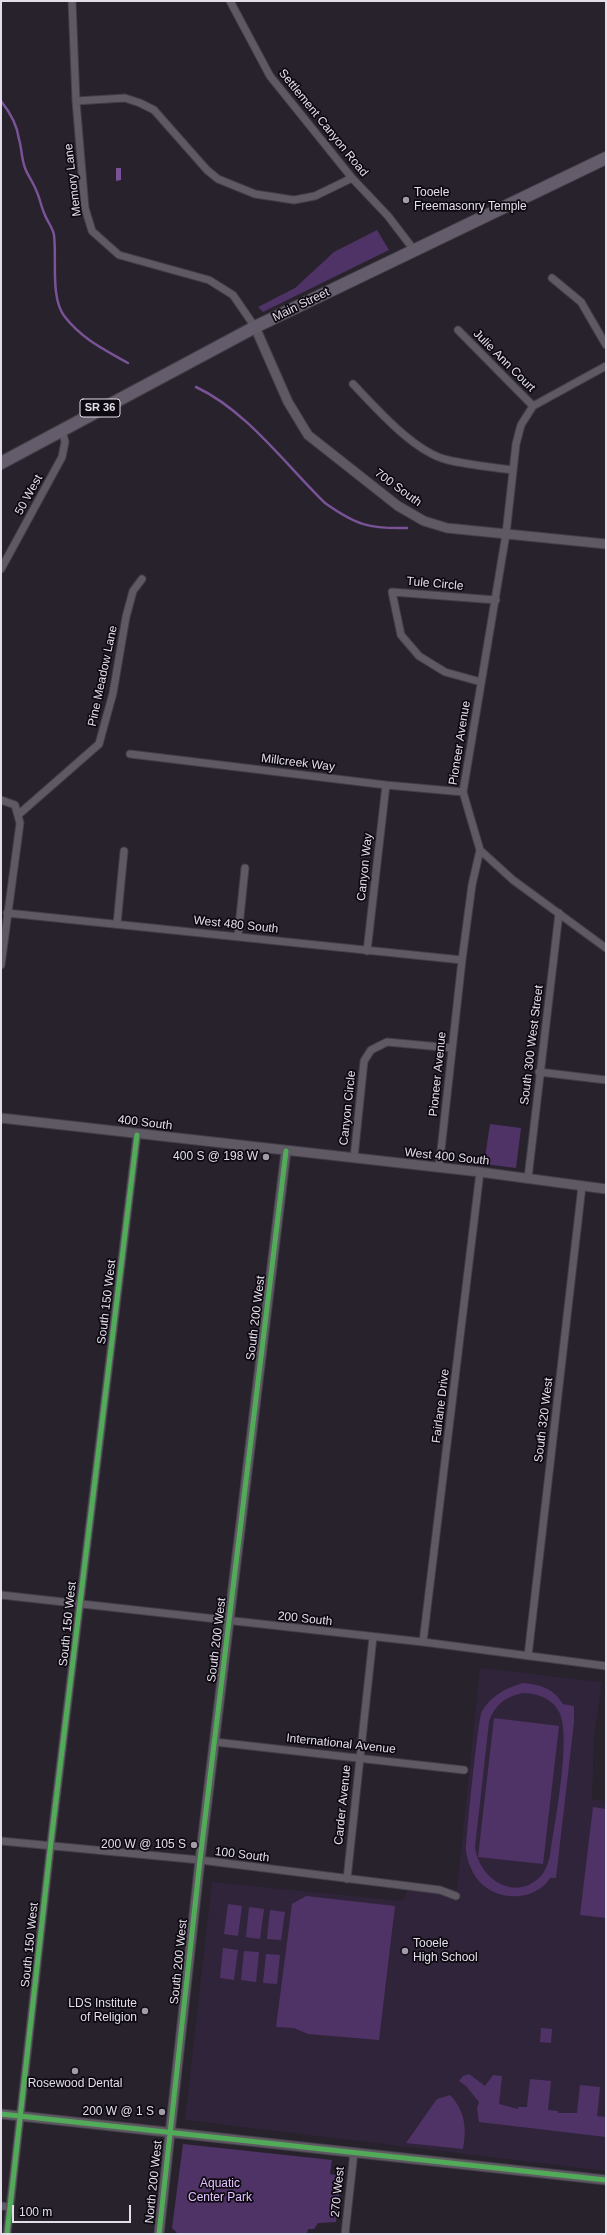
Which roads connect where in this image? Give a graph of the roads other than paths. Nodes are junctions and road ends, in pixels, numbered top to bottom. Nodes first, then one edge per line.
1 (72, 1) edge
2 (230, 1) edge
3 (76, 101) junction
4 (606, 158) edge
5 (352, 178) junction
6 (414, 250) junction
7 (552, 278) dead end
8 (255, 327) junction
9 (458, 330) dead end
10 (606, 345) edge
11 (606, 366) edge
12 (353, 384) dead end
13 (533, 406) junction
14 (62, 429) junction
15 (1, 463) edge
16 (512, 470) junction
17 (506, 534) junction
18 (606, 544) edge
19 (1, 569) edge
20 (142, 579) dead end
21 (496, 600) junction
22 (481, 682) junction
23 (130, 754) dead end
24 (386, 785) junction
25 (463, 792) junction
26 (1, 800) edge
27 (18, 815) junction
28 (480, 850) junction
29 (124, 851) dead end
30 (245, 868) dead end
31 (7, 913) junction
32 (559, 913) junction
33 (117, 924) junction
34 (238, 936) junction
35 (606, 948) edge
36 (367, 951) junction
37 (462, 960) junction
38 (1, 965) edge
39 (452, 1048) junction
40 (540, 1072) junction
41 (606, 1080) edge
42 (1, 1118) edge
43 (137, 1135) junction
44 (286, 1151) junction
45 (354, 1158) junction
46 (439, 1168) junction
47 (480, 1172) junction
48 (528, 1178) junction
49 (582, 1186) junction
50 (606, 1189) edge
51 (1, 1595) edge
52 (80, 1603) junction
53 (229, 1621) junction
54 (373, 1637) junction
55 (423, 1642) junction
56 (528, 1656) junction
57 (606, 1666) edge
58 (214, 1742) junction
59 (359, 1757) junction
60 (464, 1770) dead end
61 (1, 1841) edge
62 (51, 1847) junction
63 (200, 1860) junction
64 (347, 1879) junction
65 (456, 1896) dead end
66 (1, 2114) edge
67 (21, 2115) junction
68 (170, 2131) junction
69 (354, 2152) junction
70 (606, 2180) edge
71 (1, 2206) edge
72 (10, 2207) junction
73 (7, 2234) edge
74 (159, 2234) edge
75 (345, 2234) edge

1 - 3 street, Memory Lane
2 - 5 street, Settlement Canyon Road
3 - 5 street
3 - 8 street, Memory Lane
4 - 6 highway, Main Street / SR 36
5 - 6 street, Settlement Canyon Road
6 - 8 highway, Main Street / SR 36
7 - 10 street
8 - 14 highway, Main Street / SR 36
8 - 17 street, 700 South
9 - 13 street, Julie Ann Court
11 - 13 street, Pioneer Avenue
12 - 16 street
13 - 16 street, Pioneer Avenue
14 - 15 highway, Main Street / SR 36
14 - 19 street, 50 West
16 - 17 street, Pioneer Avenue
17 - 18 street, 700 South
17 - 21 street, Pioneer Avenue
20 - 27 street, Pine Meadow Lane
21 - 22 street, Pioneer Avenue
21 - 22 street, Tule Circle
22 - 25 street, Pioneer Avenue
23 - 24 street, Millcreek Way
24 - 25 street, Millcreek Way
24 - 36 street, Canyon Way
25 - 28 street, Pioneer Avenue
26 - 27 street
27 - 31 street
28 - 32 street
28 - 37 street, Pioneer Avenue
29 - 33 street
30 - 34 street
31 - 33 street, West 480 South
31 - 38 street
32 - 35 street
32 - 40 street, South 300 West Street
33 - 34 street, West 480 South
34 - 36 street, West 480 South
36 - 37 street, West 480 South
37 - 39 street, Pioneer Avenue
39 - 45 street, Canyon Circle
39 - 46 street, Pioneer Avenue
40 - 41 street
40 - 48 street, South 300 West Street
42 - 43 street, 400 South
43 - 44 street, 400 South
43 - 52 street, South 150 West
44 - 45 street, West 400 South
44 - 53 street, South 200 West
45 - 46 street, West 400 South
46 - 47 street, West 400 South
47 - 48 street, West 400 South
47 - 55 street, Fairlane Drive
48 - 49 street, West 400 South
49 - 50 street, West 400 South
49 - 56 street, South 320 West
51 - 52 street, 200 South
52 - 53 street, 200 South
52 - 62 street, South 150 West
53 - 54 street, 200 South
53 - 58 street, South 200 West
54 - 55 street, 200 South
54 - 59 street, Carder Avenue
55 - 56 street, 200 South
56 - 57 street, 200 South
58 - 59 street, International Avenue
58 - 63 street, South 200 West
59 - 60 street, International Avenue
59 - 64 street, Carder Avenue
61 - 62 street, 100 South
62 - 63 street, 100 South
62 - 67 street, South 150 West
63 - 64 street, 100 South
63 - 68 street, South 200 West
64 - 65 street, 100 South
66 - 67 street
67 - 68 street
67 - 72 street, South 150 West
68 - 69 street
68 - 74 street, North 200 West
69 - 70 street
69 - 75 street, 270 West
71 - 72 street
72 - 73 street, South 150 West

